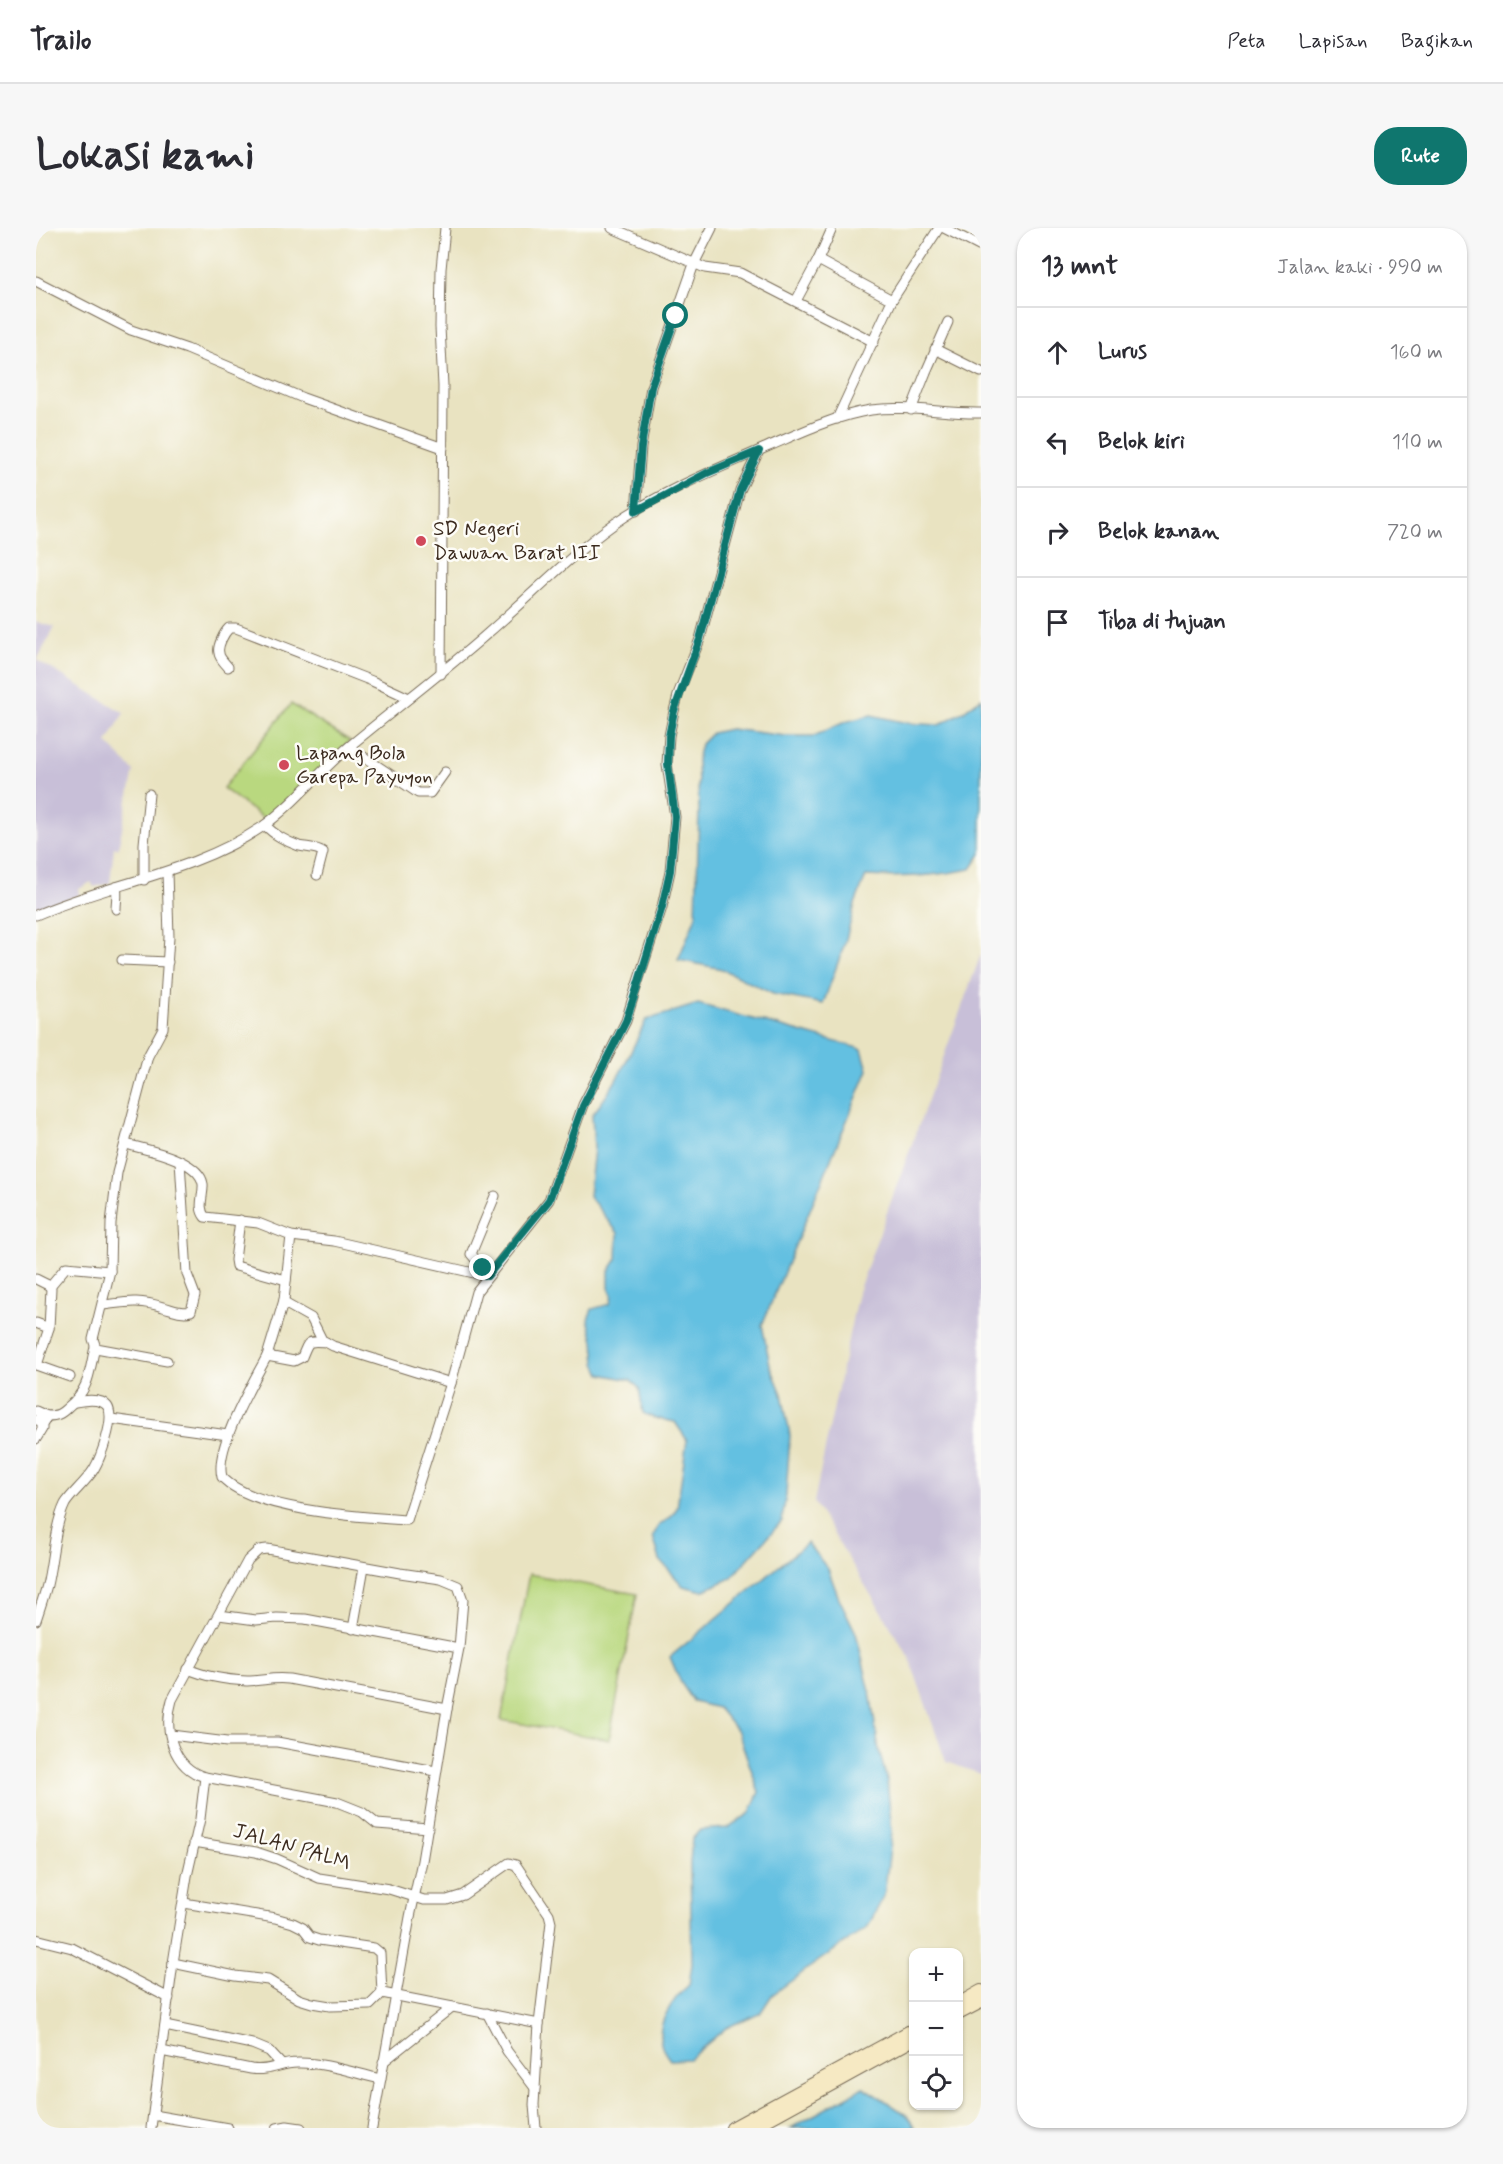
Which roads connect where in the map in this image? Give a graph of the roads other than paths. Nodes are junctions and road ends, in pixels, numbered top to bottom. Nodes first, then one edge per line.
1 (444, 228) edge
2 (612, 228) edge
3 (712, 228) edge
4 (939, 228) edge
5 (944, 228) edge
6 (831, 231) dead end
7 (981, 247) edge
8 (818, 260) junction
9 (694, 264) junction
10 (36, 280) edge
11 (892, 300) junction
12 (796, 301) junction
13 (948, 322) dead end
14 (874, 342) junction
15 (935, 349) junction
16 (981, 372) edge
17 (911, 410) junction
18 (981, 413) edge
19 (837, 419) junction
20 (443, 448) junction
21 (759, 451) junction
22 (636, 511) junction
23 (228, 667) dead end
24 (441, 674) junction
25 (410, 698) junction
26 (349, 747) junction
27 (445, 772) dead end
28 (149, 794) dead end
29 (265, 825) junction
30 (167, 872) junction
31 (317, 876) dead end
32 (144, 880) junction
33 (116, 887) junction
34 (116, 909) dead end
35 (36, 915) edge
36 (122, 960) dead end
37 (168, 962) junction
38 (126, 1144) junction
39 (180, 1161) junction
40 (495, 1196) dead end
41 (240, 1220) junction
42 (291, 1236) junction
43 (110, 1271) junction
44 (486, 1275) junction
45 (36, 1279) edge
46 (286, 1280) junction
47 (50, 1286) junction
48 (284, 1300) junction
49 (102, 1305) junction
50 (36, 1323) edge
51 (49, 1328) junction
52 (326, 1342) junction
53 (95, 1347) junction
54 (267, 1356) junction
55 (167, 1361) dead end
56 (37, 1365) edge
57 (70, 1377) dead end
58 (451, 1383) junction
59 (75, 1402) junction
60 (36, 1411) edge
61 (42, 1419) edge
62 (111, 1419) junction
63 (228, 1435) junction
64 (36, 1438) edge
65 (364, 1567) junction
66 (219, 1615) junction
67 (36, 1620) edge
68 (354, 1629) junction
69 (459, 1648) junction
70 (188, 1670) junction
71 (447, 1709) junction
72 (171, 1735) junction
73 (436, 1771) junction
74 (206, 1777) junction
75 (428, 1827) junction
76 (194, 1842) junction
77 (414, 1898) junction
78 (184, 1903) junction
79 (36, 1939) edge
80 (173, 1963) junction
81 (382, 1993) junction
82 (397, 1996) junction
83 (169, 1998) junction
84 (977, 1999) edge
85 (452, 2007) junction
86 (963, 2010) edge
87 (487, 2013) junction
88 (539, 2024) junction
89 (165, 2026) junction
90 (909, 2032) edge
91 (909, 2041) edge
92 (161, 2051) junction
93 (383, 2062) junction
94 (281, 2064) junction
95 (847, 2070) junction
96 (381, 2079) junction
97 (535, 2088) junction
98 (153, 2115) junction
99 (151, 2128) edge
100 (228, 2128) edge
101 (277, 2128) edge
102 (301, 2128) edge
103 (372, 2128) edge
104 (536, 2128) edge
105 (732, 2128) edge
106 (752, 2128) edge

1 - 20 street
2 - 9 street
3 - 9 street
4 - 11 street
5 - 7 street
6 - 8 street
8 - 11 street
8 - 12 street
9 - 12 street
9 - 22 street
10 - 20 street
11 - 14 street
12 - 14 street
13 - 15 street
14 - 19 street
15 - 16 street
15 - 17 street
17 - 18 street
17 - 19 street
19 - 21 street
20 - 24 street
21 - 22 street
21 - 44 street
22 - 24 street
23 - 25 street
24 - 25 street
25 - 26 street
26 - 27 street
26 - 29 street
28 - 32 street
29 - 30 street
29 - 31 street
30 - 32 street
30 - 37 street
32 - 33 street
33 - 34 street
33 - 35 street
36 - 37 street
37 - 38 street
38 - 39 street
38 - 43 street
39 - 41 street
39 - 49 street
40 - 44 street
41 - 42 street
41 - 46 street
42 - 44 street
42 - 46 street
43 - 47 street
43 - 49 street
44 - 58 street
45 - 47 street
46 - 48 street
47 - 51 street
48 - 52 street
48 - 54 street
49 - 53 street
50 - 51 street
51 - 56 street
52 - 54 street
52 - 58 street
53 - 55 street
53 - 59 street
54 - 63 street
56 - 57 street
58 - 63 street
59 - 61 street
59 - 62 street
60 - 61 street
61 - 64 street
62 - 63 street
62 - 67 street
65 - 66 street
65 - 68 street
65 - 69 street
66 - 68 street
66 - 70 street
68 - 69 street
69 - 71 street
70 - 71 street
70 - 72 street
71 - 73 street
72 - 73 street
72 - 74 street
73 - 75 street
74 - 75 street
74 - 76 street
75 - 77 street
76 - 77 street, JALAN PALM
76 - 78 street
77 - 82 street
77 - 88 street, JALAN PALM
78 - 80 street
78 - 81 street
79 - 83 street
80 - 81 street
80 - 83 street
81 - 82 street
82 - 85 street
82 - 93 street
83 - 89 street
84 - 86 street
85 - 87 street
85 - 93 street
87 - 88 street
87 - 97 street
88 - 97 street
89 - 92 street
89 - 94 street
90 - 95 street
91 - 95 street
92 - 94 street
92 - 98 street
93 - 96 street
94 - 96 street
95 - 105 street
95 - 106 street
96 - 103 street
97 - 104 street
98 - 99 street
98 - 100 street
101 - 102 street

